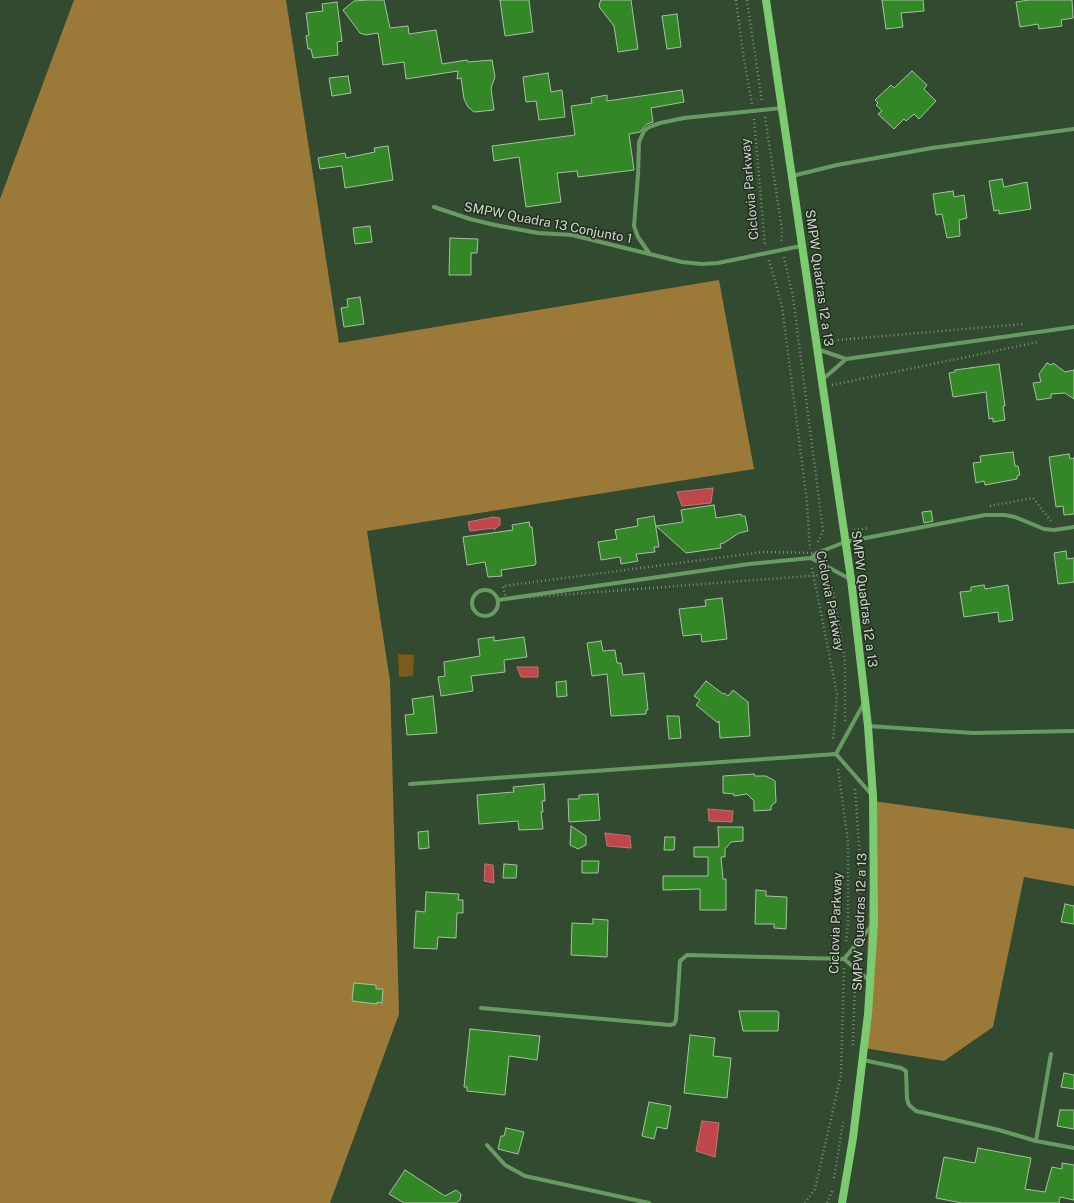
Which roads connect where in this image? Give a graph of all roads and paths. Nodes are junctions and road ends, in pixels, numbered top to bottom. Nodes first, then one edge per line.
1 (736, 0) edge
2 (747, 0) edge
3 (766, 0) edge
4 (782, 108) junction
5 (763, 110) junction
6 (753, 111) junction
7 (1074, 130) edge
8 (792, 176) junction
9 (434, 207) dead end
10 (801, 246) junction
11 (782, 249) junction
12 (767, 252) junction
13 (649, 253) junction
14 (1027, 324) dead end
15 (1074, 327) edge
16 (1043, 341) dead end
17 (817, 345) junction
18 (846, 359) junction
19 (821, 384) junction
20 (1074, 527) edge
21 (845, 542) junction
22 (810, 558) junction
23 (851, 579) junction
24 (498, 600) junction
25 (864, 702) junction
26 (868, 726) junction
27 (1074, 730) edge
28 (846, 737) junction
29 (836, 754) junction
30 (851, 771) junction
31 (410, 784) dead end
32 (873, 796) junction
33 (874, 923) junction
34 (856, 944) junction
35 (844, 959) junction
36 (855, 968) junction
37 (870, 981) junction
38 (482, 1008) dead end
39 (852, 1051) dead end
40 (1051, 1054) dead end
41 (863, 1060) junction
42 (844, 1117) dead end
43 (1036, 1141) junction
44 (487, 1145) dead end
45 (1074, 1148) edge
46 (649, 1203) edge
47 (804, 1203) edge
48 (826, 1203) edge
49 (842, 1203) edge

1 - 6 path, Ciclovia Parkway
2 - 5 path
3 - 4 street, SMPW Quadras 12 a 13
4 - 5 street
4 - 8 street, SMPW Quadras 12 a 13
5 - 6 street
5 - 11 path
6 - 12 path, Ciclovia Parkway
6 - 13 street
7 - 8 street
8 - 10 street, SMPW Quadras 12 a 13
9 - 13 street, SMPW Quadra 13 Conjunto 1
10 - 11 street, SMPW Quadra 13 Conjunto 1
10 - 17 street, SMPW Quadras 12 a 13
11 - 12 street, SMPW Quadra 13 Conjunto 1
11 - 22 path
12 - 13 street, SMPW Quadra 13 Conjunto 1
12 - 22 path, Ciclovia Parkway
14 - 17 path
15 - 18 street
16 - 19 path
17 - 18 street
17 - 19 street, SMPW Quadras 12 a 13
18 - 19 street
19 - 21 street, SMPW Quadras 12 a 13
20 - 21 street
21 - 22 street
21 - 23 street, SMPW Quadras 12 a 13
22 - 23 street
22 - 24 street
22 - 28 path
22 - 29 path, Ciclovia Parkway
23 - 25 street, SMPW Quadras 12 a 13
24 - 24 street
25 - 26 street, SMPW Quadras 12 a 13
25 - 28 street
26 - 27 street
26 - 32 street, SMPW Quadras 12 a 13
28 - 29 street
29 - 30 street
29 - 31 street
29 - 35 path, Ciclovia Parkway
30 - 32 street
30 - 34 path
32 - 33 street, SMPW Quadras 12 a 13
33 - 34 street
33 - 37 street, SMPW Quadras 12 a 13
34 - 35 street
35 - 36 street
35 - 38 street
35 - 47 path, Ciclovia Parkway
36 - 37 street
36 - 39 path
37 - 41 street, SMPW Quadras 12 a 13
40 - 43 street
41 - 43 street
41 - 49 street, SMPW Quadras 12 a 13
42 - 48 path
43 - 45 street
44 - 46 street

